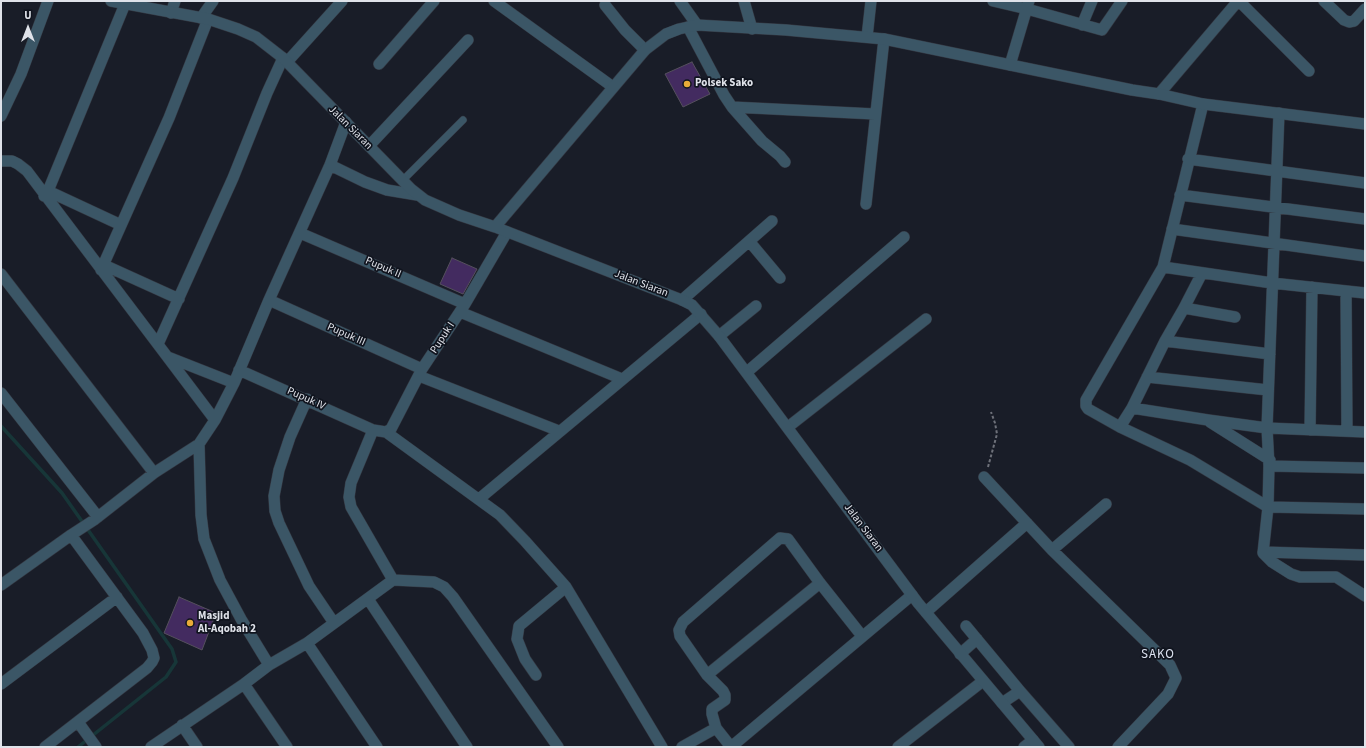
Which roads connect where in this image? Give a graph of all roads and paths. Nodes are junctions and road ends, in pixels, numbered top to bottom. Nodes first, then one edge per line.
1 (48, 1) edge
2 (111, 1) edge
3 (175, 1) edge
4 (213, 1) edge
5 (342, 1) edge
6 (434, 1) edge
7 (494, 1) edge
8 (680, 1) edge
9 (744, 1) edge
10 (871, 1) edge
11 (993, 1) edge
12 (1092, 1) edge
13 (1122, 1) edge
14 (1238, 1) edge
15 (1324, 1) edge
16 (126, 4) junction
17 (1028, 5) edge
18 (606, 6) dead end
19 (1365, 9) edge
20 (171, 13) junction
21 (204, 18) junction
22 (1082, 25) junction
23 (693, 26) junction
24 (752, 29) junction
25 (867, 37) junction
26 (884, 39) junction
27 (468, 40) dead end
28 (645, 50) junction
29 (285, 60) junction
30 (379, 64) dead end
31 (1010, 65) junction
32 (1309, 71) dead end
33 (613, 87) junction
34 (1159, 94) junction
35 (1203, 104) junction
36 (732, 106) junction
37 (1279, 113) junction
38 (875, 114) junction
39 (1, 116) edge
40 (463, 120) dead end
41 (346, 122) junction
42 (1365, 124) edge
43 (369, 146) junction
44 (1188, 159) junction
45 (1, 160) edge
46 (785, 162) dead end
47 (330, 165) junction
48 (1277, 171) junction
49 (403, 180) junction
50 (1365, 183) edge
51 (46, 193) junction
52 (417, 195) junction
53 (1180, 195) junction
54 (866, 204) dead end
55 (1275, 207) junction
56 (1365, 219) edge
57 (772, 221) dead end
58 (121, 225) junction
59 (495, 227) junction
60 (1172, 229) junction
61 (507, 232) junction
62 (300, 233) junction
63 (904, 237) dead end
64 (749, 241) junction
65 (1274, 243) junction
66 (1365, 256) edge
67 (103, 267) junction
68 (1163, 267) junction
69 (1202, 273) junction
70 (1, 274) edge
71 (780, 278) dead end
72 (1272, 283) junction
73 (1312, 287) junction
74 (1346, 291) junction
75 (1365, 293) edge
76 (179, 299) junction
77 (269, 300) junction
78 (682, 300) junction
79 (756, 306) dead end
80 (463, 308) junction
81 (1184, 308) junction
82 (701, 314) junction
83 (1235, 317) dead end
84 (926, 319) dead end
85 (719, 336) junction
86 (1165, 341) junction
87 (158, 344) junction
88 (1270, 354) junction
89 (168, 357) junction
90 (239, 370) junction
91 (421, 372) junction
92 (747, 372) junction
93 (1148, 377) junction
94 (622, 379) junction
95 (234, 383) junction
96 (1268, 390) junction
97 (1, 393) edge
98 (307, 399) junction
99 (1132, 408) junction
100 (991, 412) dead end
101 (215, 420) junction
102 (1208, 420) junction
103 (788, 427) junction
104 (1120, 427) junction
105 (1267, 428) junction
106 (373, 430) junction
107 (1310, 430) junction
108 (559, 431) junction
109 (1347, 431) junction
110 (386, 432) junction
111 (1365, 432) edge
112 (199, 444) junction
113 (1270, 463) junction
114 (1365, 468) edge
115 (154, 473) junction
116 (984, 477) joint
117 (478, 499) junction
118 (1106, 504) dead end
119 (1268, 507) junction
120 (1365, 509) edge
121 (96, 519) junction
122 (1027, 523) junction
123 (74, 533) junction
124 (1052, 550) junction
125 (1263, 552) junction
126 (1365, 555) edge
127 (393, 580) junction
128 (820, 583) junction
129 (1, 585) edge
130 (566, 587) junction
131 (912, 595) junction
132 (1365, 596) edge
133 (117, 597) junction
134 (368, 599) junction
135 (926, 612) junction
136 (334, 623) junction
137 (966, 626) dead end
138 (862, 636) junction
139 (977, 639) junction
140 (307, 643) junction
141 (960, 654) junction
142 (269, 665) junction
143 (536, 675) dead end
144 (707, 675) junction
145 (983, 682) junction
146 (1, 684) edge
147 (244, 684) junction
148 (1020, 691) junction
149 (1002, 704) junction
150 (81, 725) junction
151 (182, 725) junction
152 (716, 728) junction
153 (94, 745) edge
154 (1032, 745) edge
155 (45, 747) edge
156 (151, 747) edge
157 (197, 747) edge
158 (287, 747) edge
159 (377, 747) edge
160 (467, 747) edge
161 (558, 747) edge
162 (662, 747) edge
163 (682, 747) edge
164 (731, 747) edge
165 (898, 747) edge
166 (1069, 747) edge
167 (1118, 747) edge

1 - 39 street
2 - 16 street, Jalan Siaran
3 - 20 street
4 - 21 street
5 - 29 street
6 - 30 street
7 - 33 street
8 - 23 street
9 - 24 street
10 - 25 street
11 - 17 street
12 - 22 street
13 - 22 street
14 - 32 street
14 - 34 street
15 - 19 street
16 - 20 street, Jalan Siaran
16 - 51 street
17 - 22 street
17 - 31 street
18 - 28 street
20 - 21 street, Jalan Siaran
21 - 29 street, Jalan Siaran
21 - 58 street
23 - 24 street
23 - 28 street
23 - 36 street
24 - 25 street
25 - 26 street
26 - 31 street
26 - 38 street
27 - 43 street
28 - 33 street
29 - 41 street, Jalan Siaran
29 - 76 street
31 - 34 street
33 - 59 street
34 - 35 street
35 - 37 street
35 - 44 street
36 - 38 street
36 - 46 street
37 - 42 street
37 - 48 street
38 - 54 street
40 - 49 lane
41 - 43 street, Jalan Siaran
41 - 47 street
43 - 49 street, Jalan Siaran
44 - 48 street
44 - 53 street
45 - 51 street
47 - 52 street
47 - 62 street
48 - 50 street
48 - 55 street
49 - 52 street, Jalan Siaran
51 - 58 street
51 - 67 street
52 - 59 street, Jalan Siaran
53 - 55 street
53 - 60 street
55 - 56 street
55 - 65 street
57 - 64 street
58 - 67 street
59 - 61 street, Jalan Siaran
60 - 65 street
60 - 68 street
61 - 78 street, Jalan Siaran
61 - 80 street, Pupuk I
62 - 77 street
62 - 80 street, Pupuk II
63 - 92 street
64 - 71 street
64 - 78 street
65 - 66 street
65 - 72 street
67 - 76 street
67 - 87 street
68 - 69 street
68 - 104 street
69 - 72 street
69 - 81 street
70 - 115 street
72 - 73 street
72 - 88 street
73 - 74 street
73 - 107 street
74 - 75 street
74 - 109 street
76 - 87 street
77 - 90 street
77 - 91 street, Pupuk III
78 - 82 street, Jalan Siaran
79 - 85 street
80 - 91 street, Pupuk I
80 - 94 street, Pupuk II
81 - 83 street
81 - 86 street
82 - 85 street, Jalan Siaran
82 - 94 street
84 - 103 street
85 - 92 street, Jalan Siaran
86 - 88 street
86 - 93 street
87 - 89 street
88 - 96 street
89 - 95 street
89 - 101 street
90 - 95 street
90 - 98 street, Pupuk IV
91 - 108 street, Pupuk III
91 - 110 street, Pupuk I
92 - 103 street, Jalan Siaran
93 - 96 street
93 - 99 street
94 - 108 street
95 - 101 street
96 - 105 street
97 - 121 street
98 - 106 street, Pupuk IV
98 - 136 street
99 - 102 street
99 - 104 street
100 - 116 path
101 - 112 street
102 - 105 street
102 - 113 street
103 - 131 street, Jalan Siaran
104 - 119 street
105 - 107 street
105 - 113 street
106 - 110 street
106 - 127 street
107 - 109 street
108 - 117 street
109 - 111 street
110 - 117 street
112 - 115 street
112 - 142 street
113 - 114 street
113 - 119 street
115 - 121 street
116 - 122 street
117 - 130 street
118 - 124 street
119 - 120 street
119 - 125 street
121 - 123 street
122 - 124 street
122 - 135 street
123 - 129 street
123 - 133 street
124 - 167 street
125 - 126 street
125 - 132 street
127 - 134 street
127 - 161 street
128 - 138 street
128 - 144 street
128 - 144 street
130 - 143 street
130 - 162 street
131 - 135 street, Jalan Siaran
131 - 138 street
133 - 146 street
133 - 150 street
134 - 136 street
134 - 160 street
135 - 141 street, Jalan Siaran
136 - 140 street
137 - 139 street
138 - 164 street
139 - 141 street
139 - 148 street
140 - 142 street
140 - 159 street
141 - 145 street, Jalan Siaran
142 - 147 street
144 - 152 street
145 - 149 street, Jalan Siaran
145 - 165 street
147 - 151 street
147 - 158 street
148 - 149 street
148 - 166 street
149 - 154 street, Jalan Siaran
150 - 153 street
150 - 155 street
151 - 156 street
151 - 157 street
152 - 163 street
152 - 164 street

